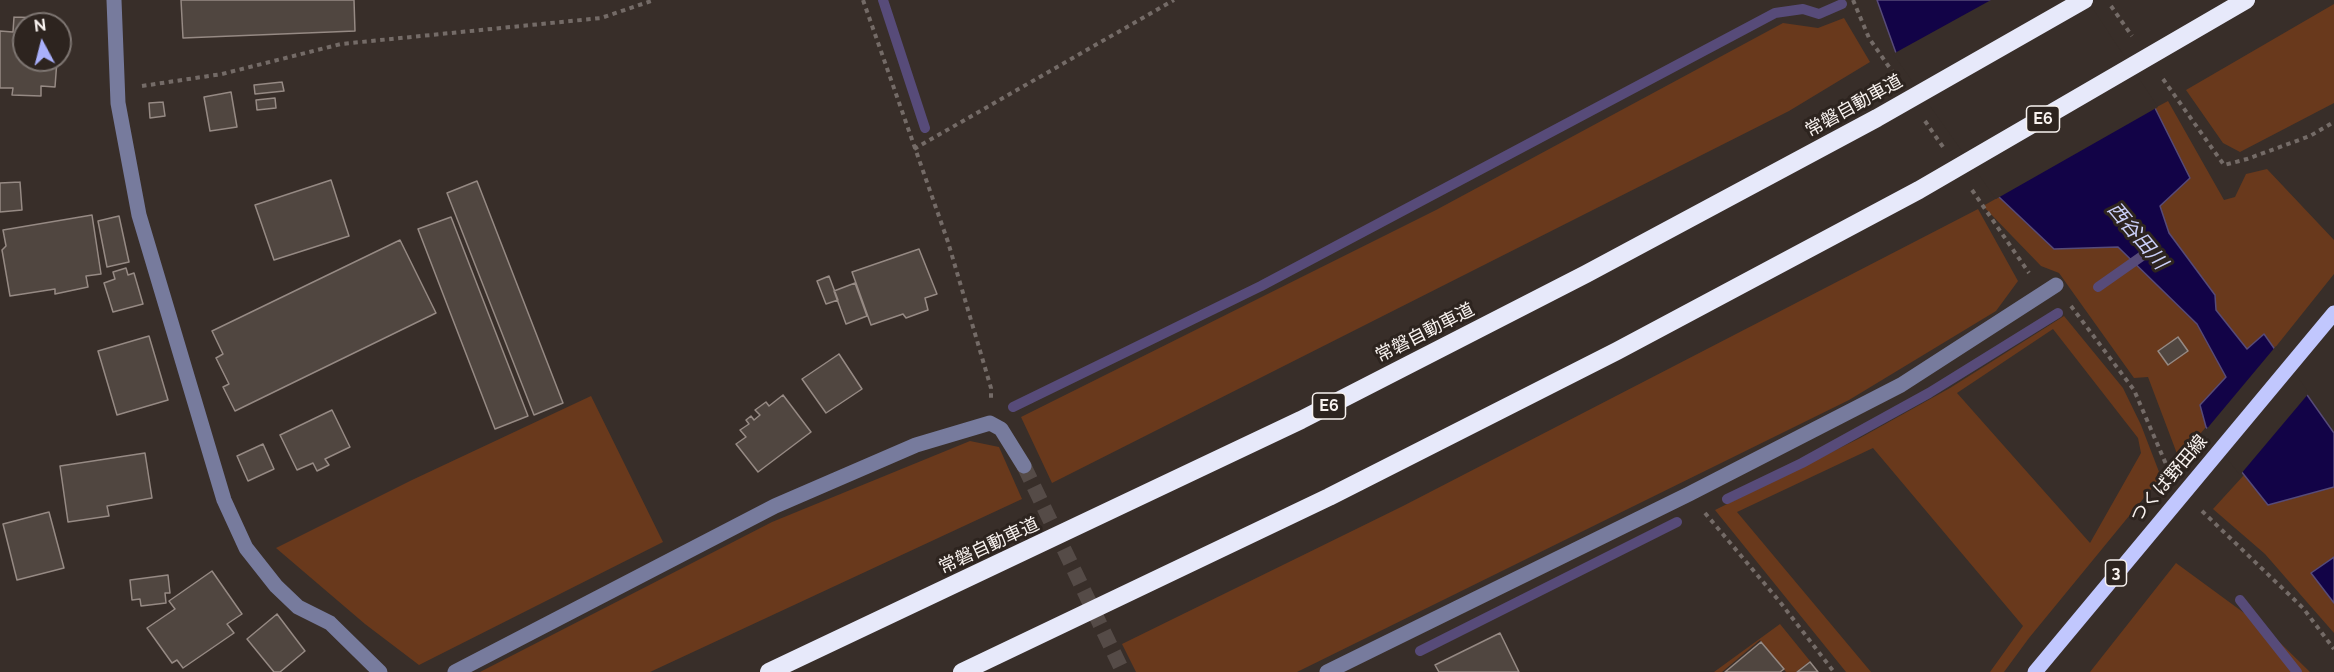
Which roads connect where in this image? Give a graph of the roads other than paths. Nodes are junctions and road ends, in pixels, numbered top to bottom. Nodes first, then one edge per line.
1 (114, 0) edge
2 (2084, 0) edge
3 (2246, 0) edge
4 (2056, 285) road end
5 (2334, 313) edge
6 (1024, 466) tunnel mouth
7 (380, 672) edge
8 (455, 672) edge
9 (768, 672) edge
10 (962, 672) edge
11 (1327, 672) edge
12 (2035, 672) edge

1 - 7 street
2 - 9 highway, 常磐自動車道 / E6
3 - 10 highway, E6
4 - 11 street
5 - 12 main road, つくば野田線 / 3
6 - 8 street

